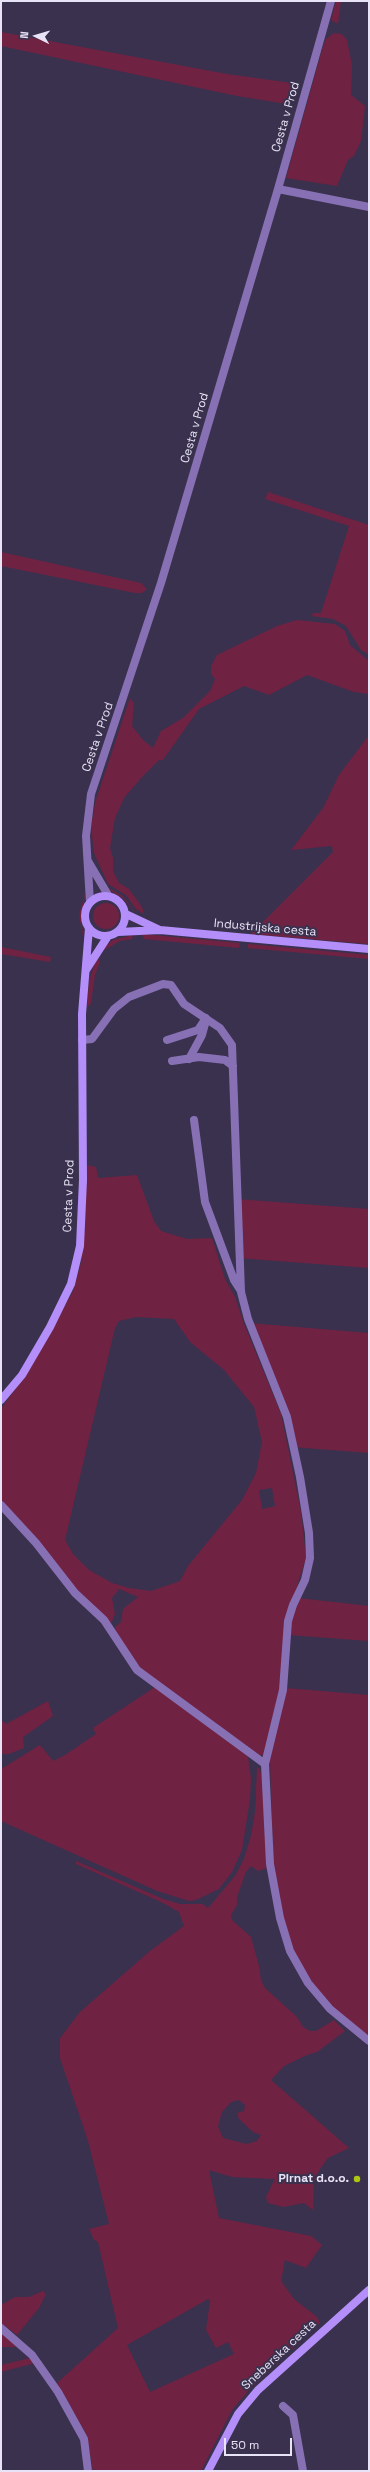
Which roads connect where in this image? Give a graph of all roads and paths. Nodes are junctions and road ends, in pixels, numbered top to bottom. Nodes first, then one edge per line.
1 (331, 1) edge
2 (278, 189) junction
3 (369, 207) edge
4 (88, 861) junction
5 (108, 895) junction
6 (90, 902) junction
7 (126, 914) junction
8 (89, 928) junction
9 (160, 930) junction
10 (118, 932) junction
11 (108, 936) junction
12 (369, 949) edge
13 (86, 971) junction
14 (206, 1018) junction
15 (82, 1040) junction
16 (167, 1040) dead end
17 (189, 1059) junction
18 (172, 1061) dead end
19 (233, 1066) junction
20 (194, 1120) dead end
21 (241, 1292) junction
22 (1, 1400) edge
23 (1, 1505) edge
24 (265, 1764) junction
25 (369, 2041) edge
26 (369, 2290) edge
27 (1, 2328) edge
28 (283, 2406) dead end
29 (88, 2471) edge
30 (208, 2471) edge
31 (303, 2471) edge

1 - 2 street, Cesta v Prod
2 - 3 street
2 - 4 street, Cesta v Prod
4 - 5 street
4 - 6 street, Cesta v Prod
5 - 6 street
5 - 7 street
6 - 8 street
7 - 9 street, Industrijska cesta
7 - 10 street
8 - 11 street
8 - 13 street, Cesta v Prod
9 - 10 street, Industrijska cesta
9 - 12 street, Industrijska cesta
10 - 11 street
11 - 13 street, Cesta v Prod
13 - 15 street, Cesta v Prod
14 - 15 street
14 - 16 street
14 - 17 street
14 - 19 street
15 - 22 street, Cesta v Prod
17 - 18 street
17 - 19 street
19 - 21 street
20 - 21 street
21 - 24 street
23 - 24 street
24 - 25 street
26 - 30 street, Sneberska cesta
27 - 29 street
28 - 31 street

